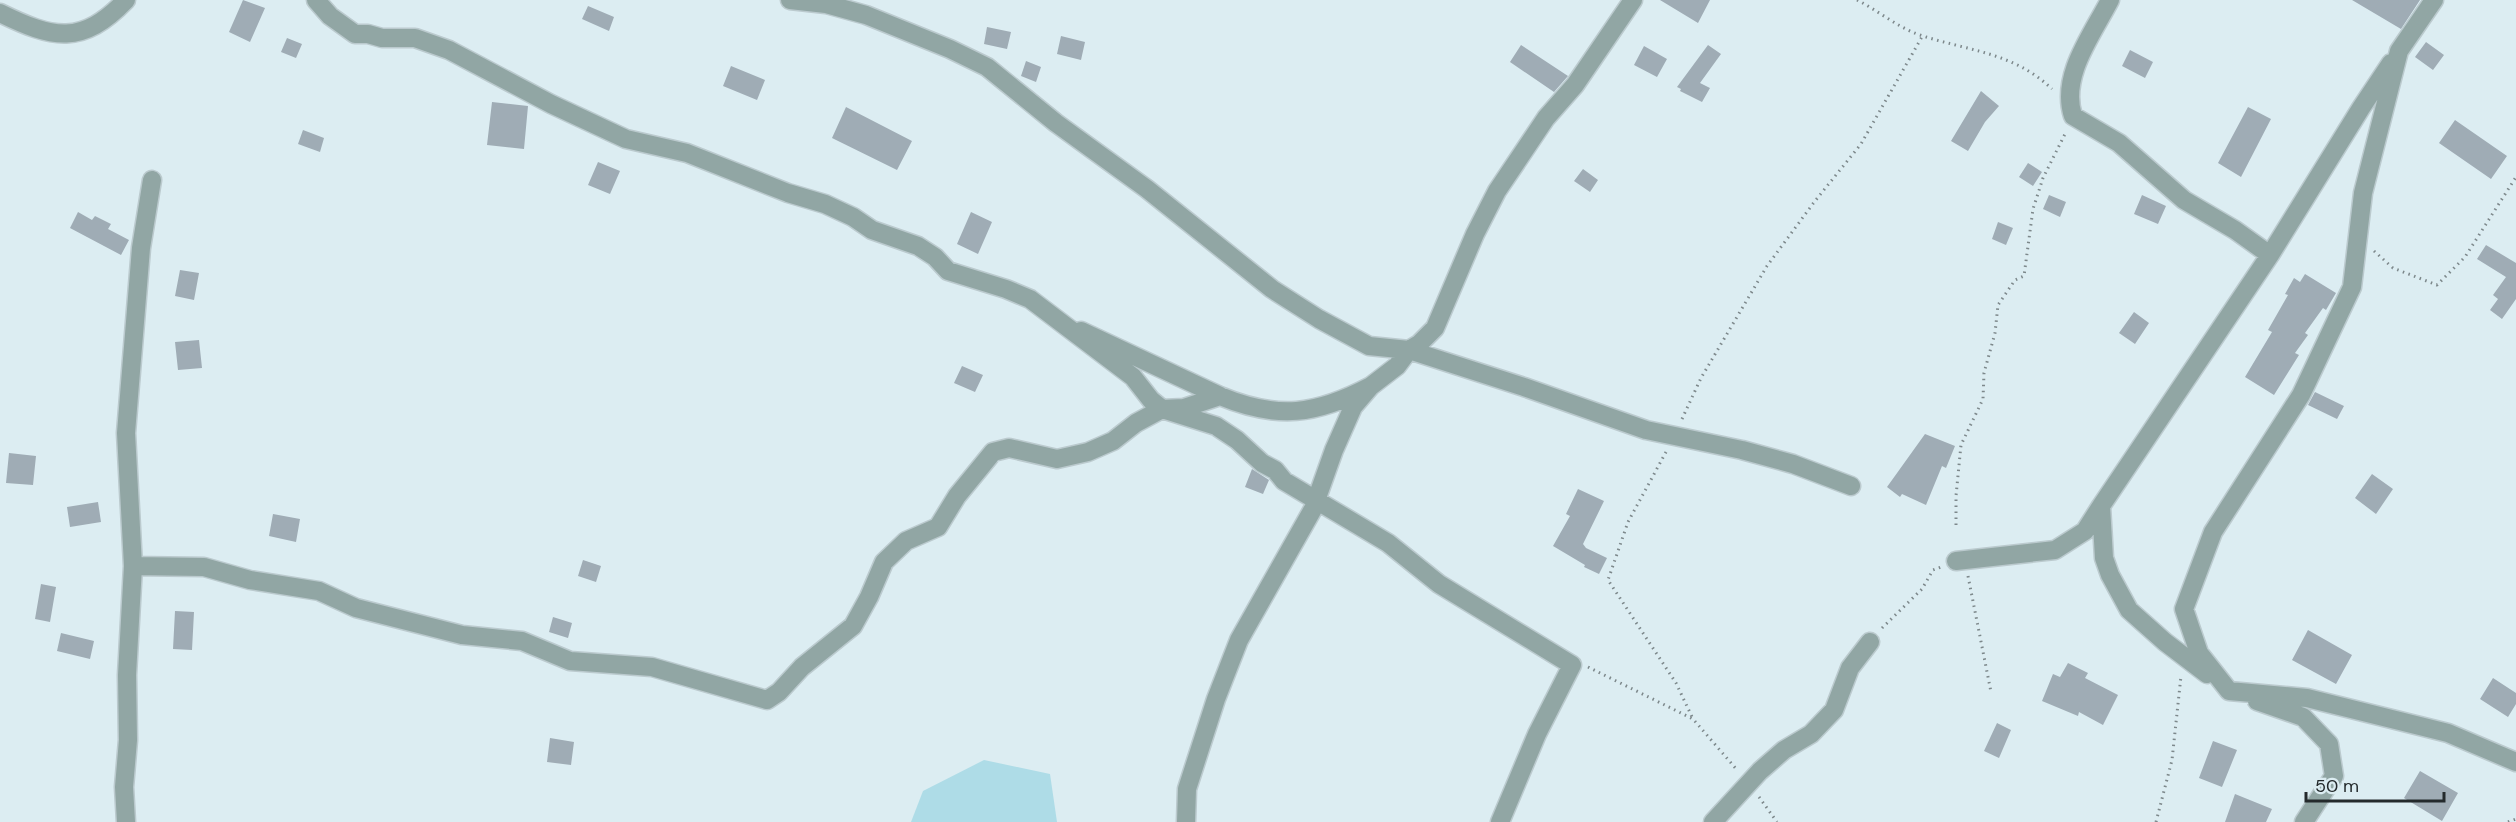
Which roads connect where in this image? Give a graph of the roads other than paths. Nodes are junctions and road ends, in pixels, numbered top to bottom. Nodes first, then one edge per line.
1 (126, 0) edge
2 (316, 0) edge
3 (790, 0) edge
4 (1633, 0) edge
5 (2109, 0) edge
6 (2434, 0) edge
7 (828, 2) edge
8 (0, 13) edge
9 (2399, 51) junction
10 (152, 180) dead end
11 (2270, 255) junction
12 (1064, 323) junction
13 (1409, 350) junction
14 (1371, 386) junction
15 (1220, 396) junction
16 (1162, 409) junction
17 (1851, 486) dead end
18 (1316, 500) junction
19 (2101, 506) junction
20 (1956, 561) road end
21 (134, 566) junction
22 (1870, 642) road end
23 (2229, 691) junction
24 (2516, 762) edge
25 (126, 822) edge
26 (1186, 822) edge
27 (1500, 822) edge
28 (1713, 822) edge
29 (2304, 822) edge

1 - 8 street
2 - 12 street
3 - 7 street
4 - 13 street
5 - 11 street
6 - 9 street
7 - 13 street
9 - 11 street
9 - 23 street
10 - 21 street
11 - 19 street
12 - 15 street
12 - 16 street
13 - 14 street
13 - 17 street
14 - 15 street
14 - 18 street
15 - 16 street
16 - 18 street
16 - 21 street
18 - 26 street
18 - 27 street
19 - 20 street
19 - 23 street
21 - 25 street
22 - 28 street
23 - 24 street
23 - 29 street

